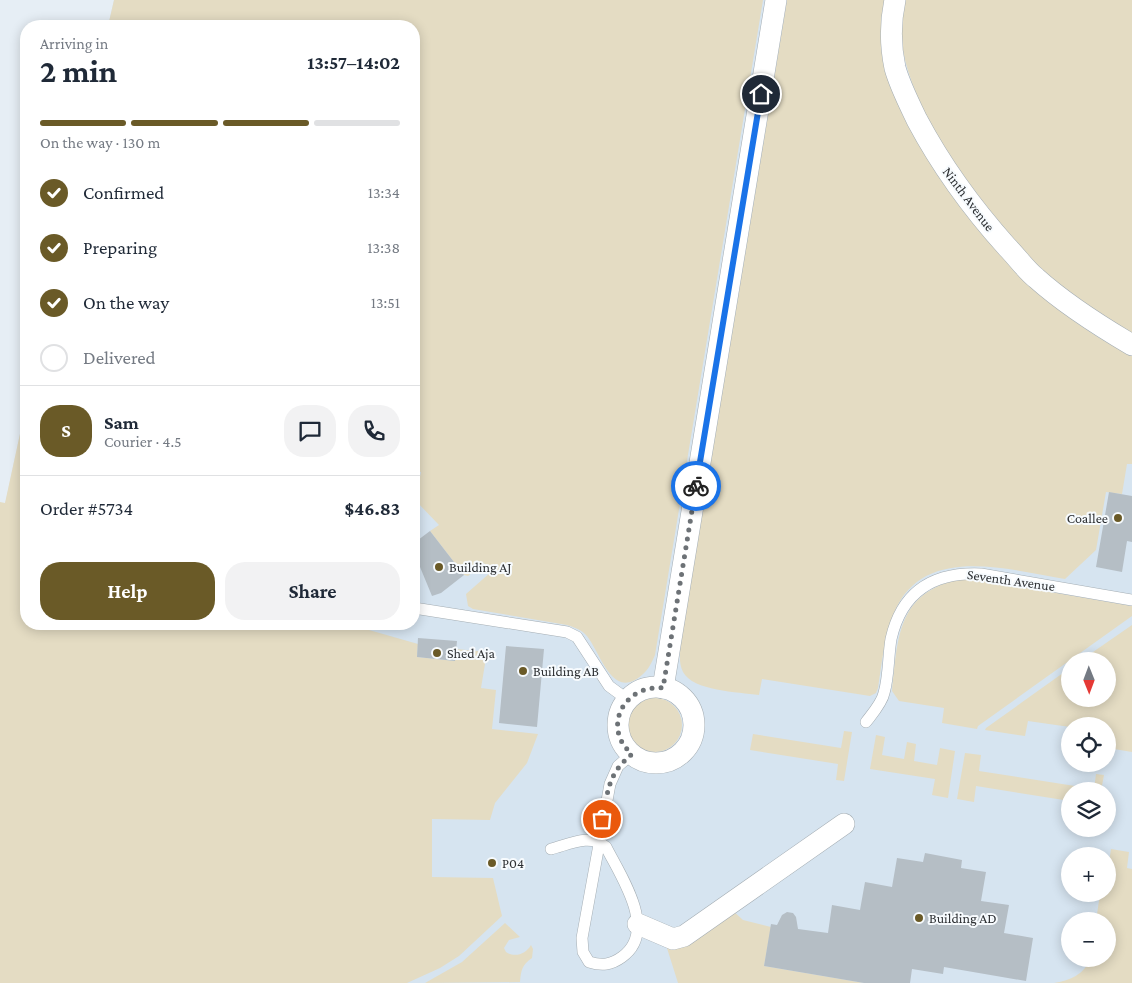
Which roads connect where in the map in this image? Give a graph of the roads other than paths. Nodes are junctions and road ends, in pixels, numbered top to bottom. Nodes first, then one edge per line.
1 (776, 0) edge
2 (895, 0) edge
3 (1132, 346) edge
4 (1132, 600) edge
5 (420, 609) edge
6 (663, 688) junction
7 (628, 700) junction
8 (866, 722) dead end
9 (632, 754) junction
10 (844, 824) dead end
11 (598, 841) junction
12 (551, 848) dead end
13 (638, 924) junction

1 - 6 street
2 - 3 street, Ninth Avenue
4 - 8 lane, Seventh Avenue
5 - 7 lane
6 - 7 street
6 - 9 street
7 - 9 street
9 - 11 lane
10 - 13 street
11 - 12 lane
11 - 13 lane
11 - 13 lane

